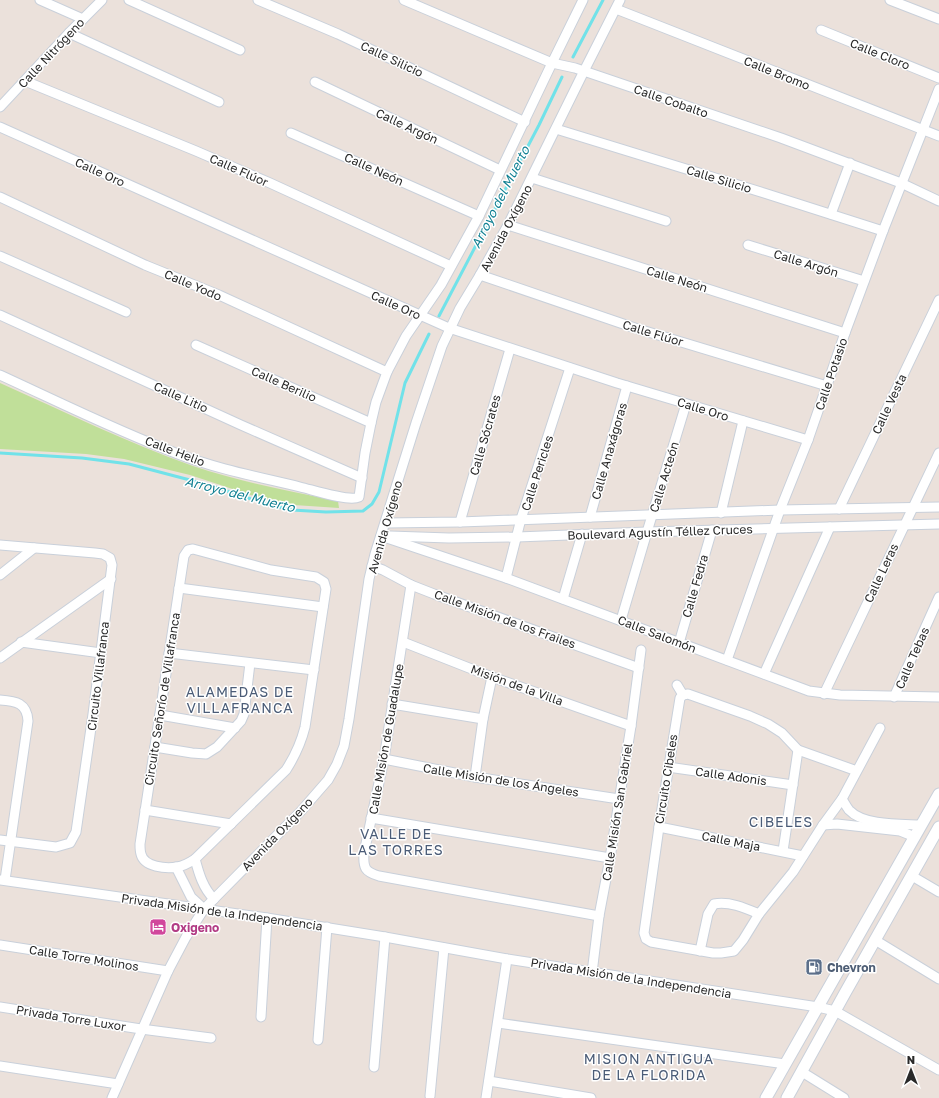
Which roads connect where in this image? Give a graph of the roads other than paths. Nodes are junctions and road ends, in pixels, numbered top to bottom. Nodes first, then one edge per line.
1 (40, 0) edge
2 (102, 0) edge
3 (129, 0) edge
4 (258, 0) edge
5 (404, 0) edge
6 (582, 0) edge
7 (620, 0) edge
8 (890, 0) edge
9 (616, 9) junction
10 (83, 19) junction
11 (939, 19) edge
12 (820, 30) dead end
13 (69, 33) junction
14 (240, 50) dead end
15 (552, 63) junction
16 (584, 71) junction
17 (939, 78) edge
18 (25, 80) junction
19 (315, 82) dead end
20 (939, 89) edge
21 (219, 102) dead end
22 (0, 107) edge
23 (525, 122) junction
24 (0, 127) edge
25 (556, 129) junction
26 (923, 129) junction
27 (291, 133) dead end
28 (939, 136) edge
29 (850, 164) junction
30 (500, 170) junction
31 (532, 178) junction
32 (901, 184) junction
33 (0, 197) edge
34 (939, 201) edge
35 (831, 214) junction
36 (479, 216) junction
37 (666, 221) dead end
38 (508, 225) junction
39 (883, 231) junction
40 (748, 245) dead end
41 (0, 256) edge
42 (451, 266) junction
43 (480, 275) junction
44 (864, 281) junction
45 (939, 300) edge
46 (126, 312) dead end
47 (0, 315) edge
48 (419, 315) junction
49 (450, 328) junction
50 (845, 333) junction
51 (196, 345) dead end
52 (510, 349) junction
53 (570, 368) junction
54 (387, 372) junction
55 (0, 375) edge
56 (627, 386) junction
57 (827, 386) junction
58 (686, 404) junction
59 (744, 421) junction
60 (371, 423) junction
61 (808, 440) junction
62 (939, 453) edge
63 (362, 478) junction
64 (939, 507) edge
65 (914, 508) junction
66 (840, 509) junction
67 (780, 510) junction
68 (721, 512) junction
69 (652, 515) junction
70 (590, 517) junction
71 (522, 520) junction
72 (460, 522) junction
73 (386, 523) junction
74 (904, 524) junction
75 (939, 524) edge
76 (830, 526) junction
77 (774, 528) junction
78 (712, 530) junction
79 (647, 532) junction
80 (582, 534) junction
81 (381, 536) junction
82 (517, 537) junction
83 (0, 545) edge
84 (34, 548) junction
85 (372, 566) junction
86 (0, 575) edge
87 (506, 578) junction
88 (111, 579) junction
89 (411, 585) junction
90 (179, 588) junction
91 (939, 597) edge
92 (563, 599) junction
93 (323, 607) junction
94 (621, 620) junction
95 (21, 642) junction
96 (403, 642) junction
97 (679, 643) junction
98 (641, 650) dead end
99 (101, 653) junction
100 (169, 653) junction
101 (0, 658) edge
102 (727, 660) junction
103 (250, 663) junction
104 (639, 668) junction
105 (314, 670) junction
106 (764, 674) junction
107 (492, 677) junction
108 (677, 684) dead end
109 (824, 694) junction
110 (683, 695) junction
111 (894, 696) junction
112 (939, 697) edge
113 (0, 700) edge
114 (392, 704) junction
115 (160, 715) junction
116 (483, 719) junction
117 (631, 726) junction
118 (235, 728) junction
119 (880, 728) dead end
120 (155, 747) junction
121 (798, 750) junction
122 (384, 759) junction
123 (668, 766) junction
124 (857, 771) junction
125 (475, 777) junction
126 (793, 785) junction
127 (939, 794) edge
128 (619, 799) junction
129 (842, 799) junction
130 (145, 810) junction
131 (371, 818) junction
132 (231, 824) junction
133 (823, 825) junction
134 (921, 826) junction
135 (659, 827) junction
136 (939, 828) edge
137 (915, 837) junction
138 (0, 840) edge
139 (10, 842) junction
140 (783, 852) junction
141 (803, 856) junction
142 (610, 858) junction
143 (195, 859) junction
144 (176, 867) junction
145 (912, 876) junction
146 (3, 880) edge
147 (939, 892) edge
148 (214, 899) junction
149 (204, 909) junction
150 (759, 914) junction
151 (599, 916) junction
152 (267, 918) junction
153 (327, 927) junction
154 (385, 937) junction
155 (875, 940) junction
156 (0, 945) edge
157 (444, 948) junction
158 (700, 950) junction
159 (507, 960) junction
160 (168, 971) junction
161 (592, 973) junction
162 (939, 979) edge
163 (0, 1007) edge
164 (818, 1007) junction
165 (835, 1011) junction
166 (261, 1017) dead end
167 (498, 1023) junction
168 (141, 1029) junction
169 (211, 1038) dead end
170 (318, 1040) dead end
171 (785, 1064) junction
172 (0, 1066) edge
173 (374, 1067) dead end
174 (939, 1070) edge
175 (802, 1072) junction
176 (488, 1081) junction
177 (118, 1084) junction
178 (430, 1096) dead end
179 (112, 1098) edge
180 (486, 1098) edge
181 (591, 1098) edge
182 (766, 1098) edge
183 (787, 1098) edge
184 (844, 1098) edge

1 - 10 street
2 - 10 street, Calle Nitrógeno
3 - 14 street
4 - 23 street, Calle Silicio
5 - 15 street, Calle Cobalto
6 - 15 street
7 - 9 street, Avenida Oxígeno
8 - 11 street
9 - 16 street, Avenida Oxígeno
9 - 26 street, Calle Bromo
10 - 13 street, Calle Nitrógeno
12 - 17 street, Calle Cloro
13 - 18 street, Calle Nitrógeno
13 - 21 street
15 - 16 street, Calle Cobalto
15 - 23 street
16 - 25 street, Avenida Oxígeno
16 - 29 street, Calle Cobalto
18 - 22 street, Calle Nitrógeno
18 - 42 street, Calle Flúor
19 - 30 street, Calle Argón
20 - 26 street, Calle Potasio
23 - 30 street
24 - 48 street, Calle Oro
25 - 31 street, Avenida Oxígeno
25 - 35 street, Calle Silicio
26 - 28 street, Calle Bromo
26 - 32 street, Calle Potasio
27 - 36 street, Calle Neón
29 - 32 street, Calle Cobalto
29 - 35 street
30 - 36 street
31 - 37 street
31 - 38 street, Avenida Oxígeno
32 - 34 street, Calle Cobalto
32 - 39 street, Calle Potasio
33 - 54 street, Calle Yodo
35 - 39 street, Calle Silicio
36 - 42 street
38 - 43 street, Avenida Oxígeno
38 - 50 street, Calle Neón
39 - 44 street, Calle Potasio
40 - 44 street, Calle Argón
41 - 46 street
42 - 48 street
43 - 49 street, Avenida Oxígeno
43 - 57 street, Calle Flúor
44 - 50 street, Calle Potasio
45 - 66 street, Calle Vesta
47 - 63 street, Calle Litio
48 - 49 street, Calle Oro
48 - 54 street
49 - 52 street, Calle Oro
49 - 73 street, Avenida Oxígeno
50 - 57 street, Calle Potasio
51 - 60 street, Calle Berilio
52 - 53 street, Calle Oro
52 - 72 street, Calle Sócrates
53 - 56 street, Calle Oro
53 - 71 street, Calle Pericles
54 - 60 street
55 - 63 street, Calle Helio
56 - 58 street, Calle Oro
56 - 70 street, Calle Anaxágoras
57 - 61 street, Calle Potasio
58 - 59 street, Calle Oro
58 - 69 street, Calle Acteón
59 - 61 street, Calle Oro
59 - 68 street
60 - 63 street
61 - 67 street, Calle Potasio
62 - 65 street, Calle Leras
64 - 65 street, Boulevard Agustín Téllez Cruces
65 - 66 street, Boulevard Agustín Téllez Cruces
65 - 74 street, Calle Leras
66 - 67 street, Boulevard Agustín Téllez Cruces
67 - 68 street, Boulevard Agustín Téllez Cruces
67 - 77 street, Calle Potasio
68 - 69 street, Boulevard Agustín Téllez Cruces
69 - 70 street, Boulevard Agustín Téllez Cruces
69 - 79 street, Calle Acteón
70 - 71 street, Boulevard Agustín Téllez Cruces
71 - 72 street, Boulevard Agustín Téllez Cruces
71 - 82 street, Calle Pericles
72 - 73 street, Boulevard Agustín Téllez Cruces
73 - 81 street, Avenida Oxígeno
74 - 75 street, Boulevard Agustín Téllez Cruces
74 - 76 street, Boulevard Agustín Téllez Cruces
74 - 109 street, Calle Leras
76 - 77 street, Boulevard Agustín Téllez Cruces
76 - 106 street
77 - 78 street, Boulevard Agustín Téllez Cruces
77 - 102 street, Calle Potasio
78 - 79 street, Boulevard Agustín Téllez Cruces
78 - 97 street, Calle Fedra
79 - 80 street, Boulevard Agustín Téllez Cruces
79 - 94 street, Calle Acteón
80 - 82 street, Boulevard Agustín Téllez Cruces
80 - 92 street
81 - 82 street, Boulevard Agustín Téllez Cruces
81 - 85 street, Avenida Oxígeno
81 - 87 street, Calle Salomón
82 - 87 street, Calle Pericles
83 - 84 street, Circuito Villafranca
84 - 86 street
84 - 88 street, Circuito Villafranca
85 - 89 street, Calle Misión de los Frailes
85 - 148 street, Avenida Oxígeno
87 - 92 street, Calle Salomón
88 - 95 street
88 - 99 street, Circuito Villafranca
89 - 96 street, Calle Misión de Guadalupe
89 - 104 street, Calle Misión de los Frailes
90 - 93 street
90 - 93 street, Circuito Señorío de Villafranca
90 - 100 street, Circuito Señorío de Villafranca
91 - 111 street, Calle Tebas
92 - 94 street, Calle Salomón
93 - 105 street, Circuito Señorío de Villafranca
94 - 97 street, Calle Salomón
95 - 99 street
95 - 101 street
96 - 107 street, Misión de la Villa
96 - 114 street, Calle Misión de Guadalupe
97 - 102 street, Calle Salomón
98 - 104 street, Calle Misión San Gabriel
99 - 139 street, Circuito Villafranca
100 - 103 street
100 - 115 street, Circuito Señorío de Villafranca
102 - 106 street, Calle Salomón
103 - 105 street
103 - 118 street
104 - 117 street, Calle Misión San Gabriel
105 - 132 street, Circuito Señorío de Villafranca
106 - 109 street, Calle Salomón
107 - 116 street
107 - 117 street, Misión de la Villa
108 - 110 street
109 - 111 street, Calle Salomón
110 - 121 street
110 - 123 street, Circuito Cibeles
111 - 112 street, Calle Salomón
113 - 139 street
114 - 116 street
114 - 122 street, Calle Misión de Guadalupe
115 - 118 street
115 - 120 street, Circuito Señorío de Villafranca
116 - 125 street
117 - 128 street, Calle Misión San Gabriel
118 - 120 street
119 - 124 street, Circuito Cibeles
120 - 130 street, Circuito Señorío de Villafranca
121 - 124 street
121 - 126 street
122 - 125 street, Calle Misión de los Ángeles
122 - 131 street, Calle Misión de Guadalupe
123 - 126 street, Calle Adonis
123 - 135 street, Circuito Cibeles
124 - 129 street, Circuito Cibeles
125 - 128 street, Calle Misión de los Ángeles
126 - 140 street
127 - 134 street
128 - 142 street, Calle Misión San Gabriel
129 - 133 street, Circuito Cibeles
129 - 134 street
130 - 132 street
130 - 144 street, Circuito Señorío de Villafranca
131 - 142 street
131 - 151 street, Calle Misión de Guadalupe
132 - 143 street, Circuito Señorío de Villafranca
133 - 137 street
133 - 141 street, Circuito Cibeles
134 - 137 street
135 - 140 street, Calle Maja
135 - 158 street, Circuito Cibeles
136 - 145 street
137 - 164 street
138 - 139 street, Circuito Villafranca
139 - 146 street
140 - 141 street, Calle Maja
141 - 150 street, Circuito Cibeles
142 - 151 street, Calle Misión San Gabriel
143 - 144 street, Circuito Señorío de Villafranca
143 - 148 street
144 - 149 street
145 - 147 street
145 - 155 street
146 - 149 street, Privada Misión de la Independencia
148 - 149 street, Avenida Oxígeno
149 - 152 street, Privada Misión de la Independencia
149 - 160 street, Avenida Oxígeno
150 - 158 street, Circuito Cibeles
150 - 158 street
151 - 161 street, Calle Misión San Gabriel
152 - 153 street, Privada Misión de la Independencia
152 - 166 street
153 - 154 street, Privada Misión de la Independencia
153 - 170 street
154 - 157 street, Privada Misión de la Independencia
154 - 173 street
155 - 162 street
155 - 165 street
156 - 160 street, Calle Torre Molinos
157 - 159 street, Privada Misión de la Independencia
157 - 178 street
159 - 161 street, Privada Misión de la Independencia
159 - 167 street
160 - 168 street, Avenida Oxígeno
161 - 164 street, Privada Misión de la Independencia
163 - 168 street, Privada Torre Luxor
164 - 165 street, Privada Misión de la Independencia
164 - 171 street
165 - 174 street, Privada Misión de la Independencia
165 - 175 street
167 - 171 street
167 - 176 street
168 - 169 street, Privada Torre Luxor
168 - 177 street, Avenida Oxígeno
171 - 182 street
172 - 177 street
175 - 183 street
175 - 184 street
176 - 180 street
176 - 181 street
177 - 179 street, Avenida Oxígeno

